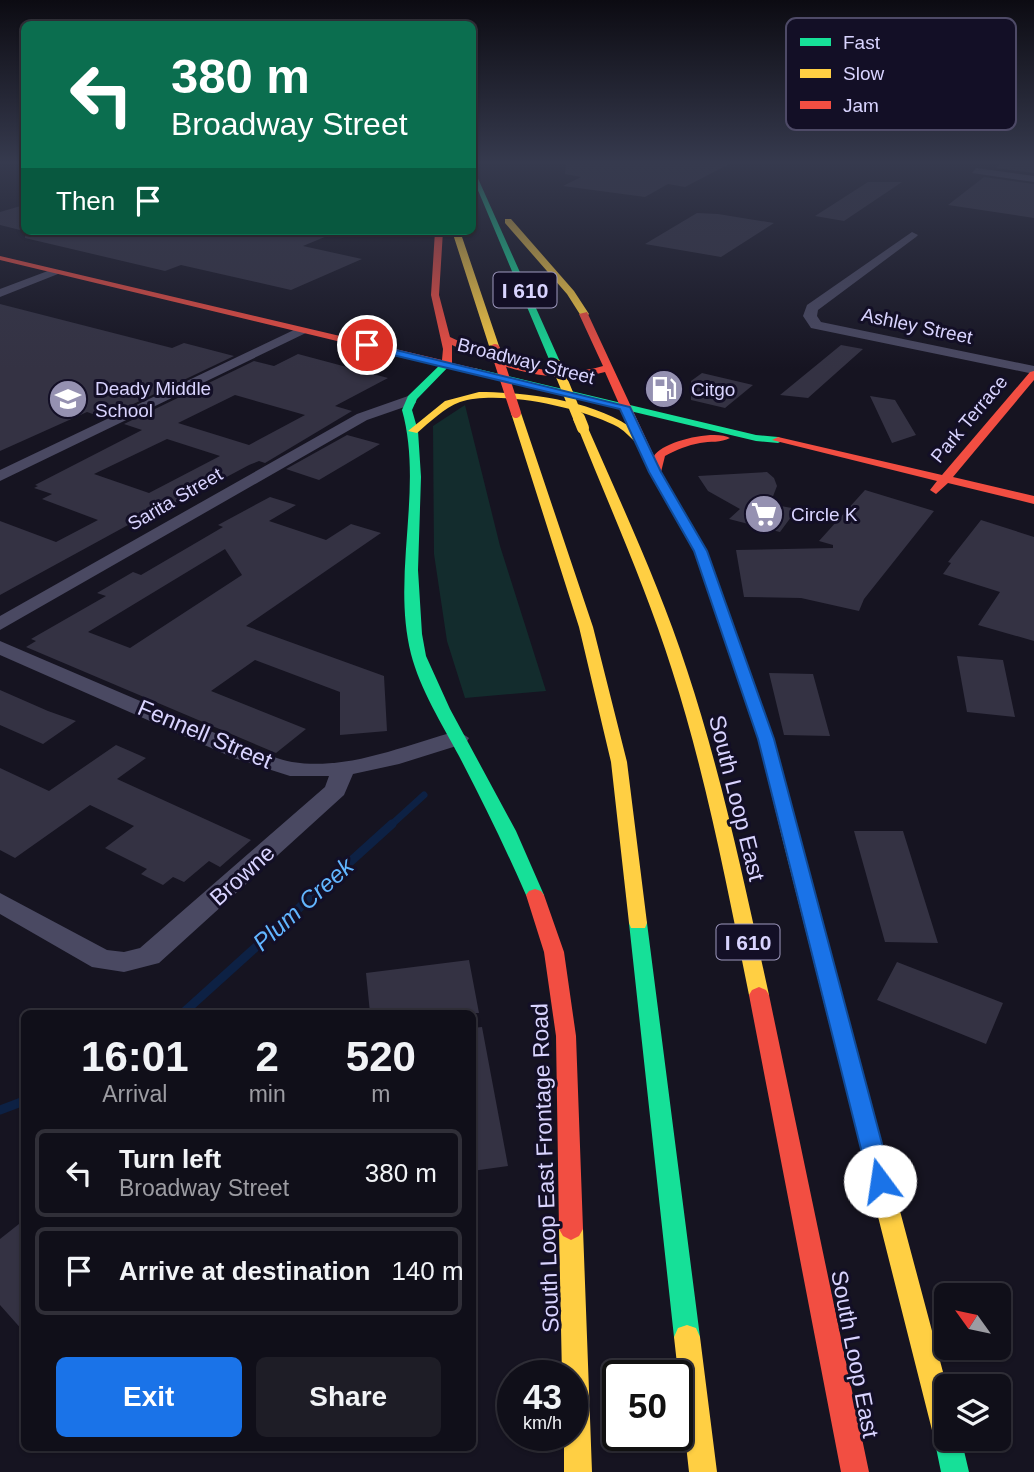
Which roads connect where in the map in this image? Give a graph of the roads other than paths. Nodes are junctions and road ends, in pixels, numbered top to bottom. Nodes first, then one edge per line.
1 (505, 232) edge
2 (513, 232) edge
3 (439, 235) edge
4 (457, 235) edge
5 (912, 235) dead end
6 (0, 258) edge
7 (57, 272) junction
8 (0, 293) edge
9 (303, 331) junction
10 (435, 336) junction
11 (382, 349) junction
12 (401, 353) junction
13 (446, 363) junction
14 (610, 372) junction
15 (1034, 372) edge
16 (425, 385) junction
17 (411, 400) junction
18 (624, 407) junction
19 (371, 413) junction
20 (701, 425) junction
21 (412, 426) junction
22 (756, 438) junction
23 (642, 443) junction
24 (655, 472) junction
25 (0, 476) edge
26 (941, 484) junction
27 (1034, 500) edge
28 (1034, 514) edge
29 (0, 624) edge
30 (0, 647) edge
31 (458, 738) junction
32 (343, 769) junction
33 (0, 902) edge
34 (934, 1388) edge
35 (950, 1451) edge
36 (578, 1472) edge
37 (703, 1472) edge
38 (855, 1472) edge
39 (956, 1472) edge

1 - 38 main road, South Loop East / I 610, bridge
2 - 14 main road
3 - 10 main road
4 - 37 main road, I 610, bridge
5 - 15 street, Ashley Street
6 - 7 main road, Broadway Street
7 - 8 street
7 - 9 main road, Broadway Street
9 - 11 main road, Broadway Street
9 - 25 street
10 - 11 main road
10 - 13 main road
10 - 14 main road
11 - 12 main road, Broadway Street
12 - 13 main road, Broadway Street
12 - 16 main road
13 - 16 main road
13 - 18 main road, Broadway Street
14 - 18 main road
14 - 20 main road
15 - 26 main road, Park Terrace
16 - 17 main road
17 - 19 street, Sarita Street
17 - 21 main road, South Loop East Frontage Road
18 - 20 main road, Broadway Street
18 - 23 main road
19 - 21 street
19 - 29 street, Sarita Street
20 - 22 main road, Broadway Street
21 - 23 main road
21 - 31 main road, South Loop East Frontage Road
22 - 24 main road
22 - 26 main road, Broadway Street
23 - 24 main road
24 - 34 main road
26 - 27 main road, Broadway Street
26 - 28 main road, Broadway Street
30 - 32 street, Fennell Street
31 - 32 street, Fennell Street
31 - 36 main road, South Loop East Frontage Road
32 - 33 street, Browne
35 - 39 main road

